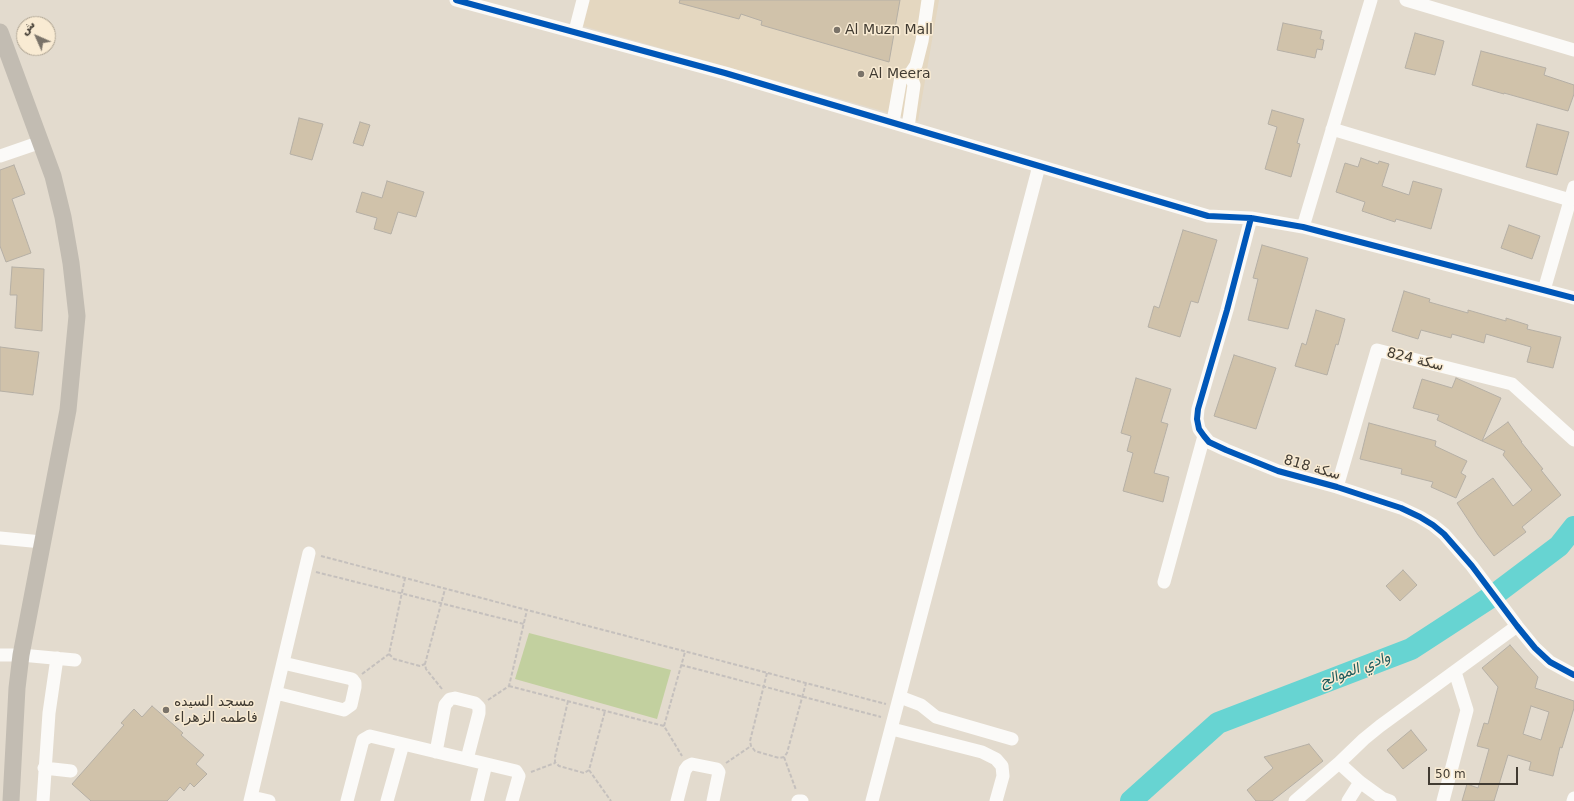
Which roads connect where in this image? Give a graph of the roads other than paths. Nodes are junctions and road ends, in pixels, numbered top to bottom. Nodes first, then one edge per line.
1 (456, 0) edge
2 (583, 0) edge
3 (928, 0) edge
4 (1371, 0) edge
5 (1406, 0) edge
6 (0, 32) edge
7 (575, 32) junction
8 (1574, 50) edge
9 (906, 76) junction
10 (893, 122) junction
11 (908, 127) junction
12 (1332, 129) junction
13 (41, 142) junction
14 (0, 156) edge
15 (1039, 166) junction
16 (1574, 187) edge
17 (1570, 200) junction
18 (1251, 218) junction
19 (1303, 227) junction
20 (1544, 290) junction
21 (1574, 298) edge
22 (1204, 436) junction
23 (1574, 440) edge
24 (1336, 487) junction
25 (0, 538) edge
26 (42, 542) junction
27 (309, 553) road end
28 (1164, 582) dead end
29 (1517, 626) junction
30 (0, 655) edge
31 (21, 655) junction
32 (57, 658) junction
33 (75, 660) dead end
34 (283, 663) junction
35 (1455, 672) junction
36 (1574, 675) edge
37 (276, 693) junction
38 (899, 702) junction
39 (893, 725) junction
40 (1012, 739) dead end
41 (403, 744) junction
42 (436, 752) junction
43 (467, 759) junction
44 (1339, 763) junction
45 (486, 764) junction
46 (44, 768) junction
47 (71, 771) dead end
48 (1360, 782) junction
49 (251, 799) edge
50 (11, 801) edge
51 (43, 801) edge
52 (269, 801) edge
53 (347, 801) edge
54 (387, 801) edge
55 (477, 801) edge
56 (512, 801) edge
57 (676, 801) edge
58 (713, 801) edge
59 (872, 801) edge
60 (996, 801) edge
61 (1295, 801) edge
62 (1348, 801) edge
63 (1390, 801) edge
64 (1444, 801) edge

1 - 7 street
2 - 7 street
3 - 9 street
4 - 12 street
5 - 8 street
6 - 13 main road
7 - 10 street
9 - 10 street
9 - 11 street
10 - 11 street
11 - 15 street
12 - 17 street
12 - 19 street
13 - 14 street
13 - 26 main road
15 - 18 street
15 - 38 street
16 - 17 street
17 - 20 street
18 - 19 street
18 - 22 street
19 - 20 street
20 - 21 street
22 - 24 street, سكة 818
22 - 28 street
23 - 24 street, سكة 824
24 - 29 street, سكة 818
25 - 26 street
26 - 31 main road
27 - 34 street
29 - 35 street
29 - 36 street, سكة 818
30 - 31 street
31 - 32 street
31 - 50 main road
32 - 33 street
32 - 46 street
34 - 37 street
34 - 37 street
35 - 44 street
35 - 64 street
37 - 49 street
38 - 39 street
38 - 40 street
39 - 59 street
39 - 60 street
41 - 42 street
41 - 53 street
41 - 54 street
42 - 43 street
42 - 43 street
43 - 45 street
44 - 48 street
44 - 61 street
45 - 55 street
45 - 56 street
46 - 47 street
46 - 51 street
48 - 62 street
48 - 63 street
49 - 52 street
57 - 58 street

